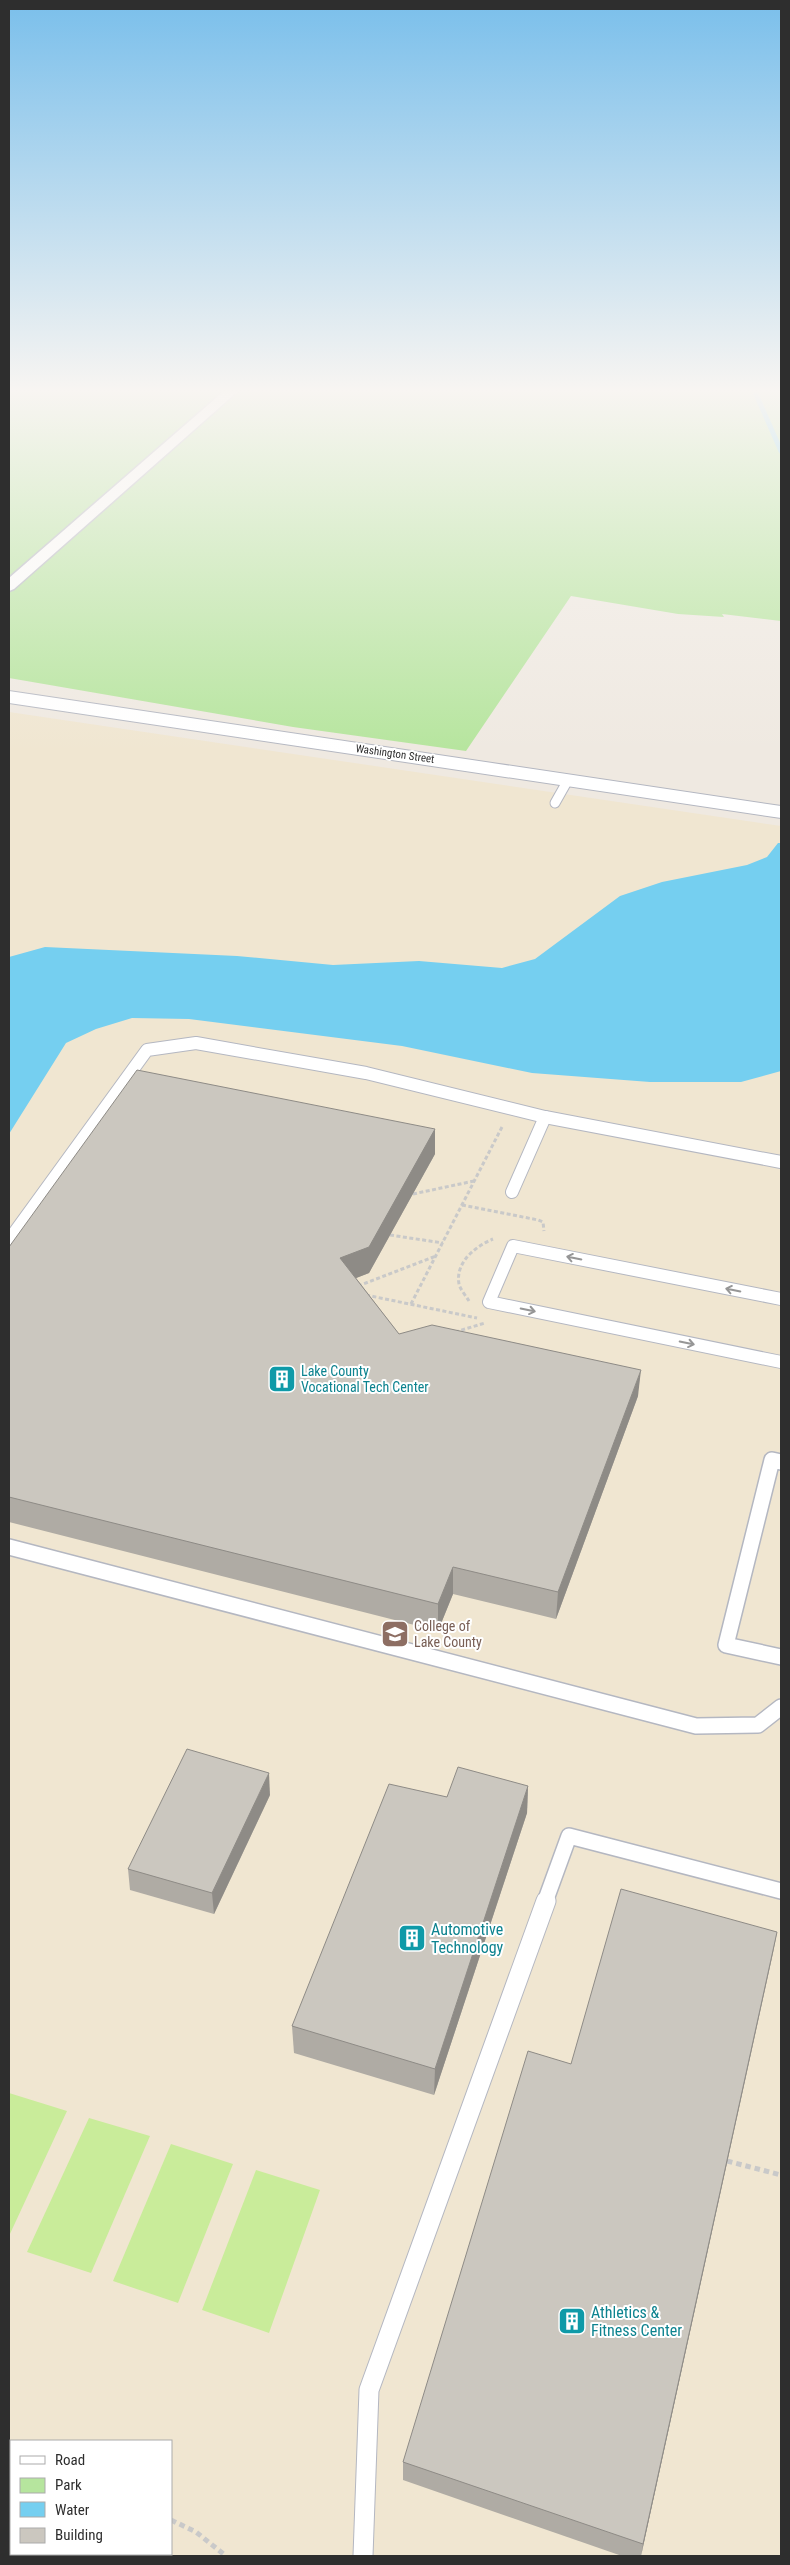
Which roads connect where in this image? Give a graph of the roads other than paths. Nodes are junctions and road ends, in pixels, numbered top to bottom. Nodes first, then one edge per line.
1 (94, 512) edge
2 (9, 586) edge
3 (9, 696) edge
4 (568, 780) junction
5 (555, 803) dead end
6 (781, 812) edge
7 (545, 1117) junction
8 (781, 1162) edge
9 (512, 1192) dead end
10 (9, 1240) edge
11 (781, 1299) edge
12 (781, 1362) edge
13 (781, 1462) edge
14 (9, 1547) edge
15 (781, 1657) edge
16 (781, 1706) edge
17 (781, 1891) edge
18 (363, 2556) edge

1 - 2 street
3 - 4 main road, Washington Street
4 - 5 lane
4 - 6 main road, Washington Street
7 - 8 lane
7 - 9 lane
7 - 10 lane
11 -> 12 lane
13 - 15 lane
14 - 16 lane
17 - 18 lane

